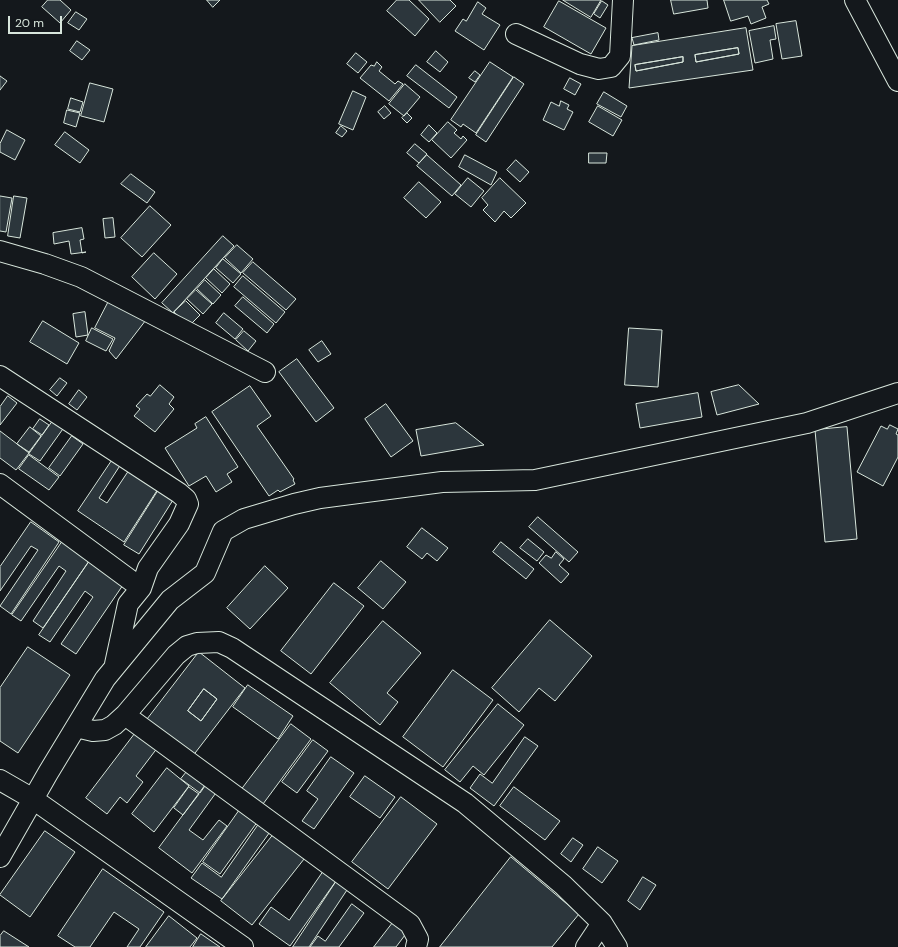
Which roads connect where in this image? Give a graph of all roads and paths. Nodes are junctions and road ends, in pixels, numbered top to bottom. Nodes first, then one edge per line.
1 (623, 0) edge
2 (855, 0) edge
3 (516, 34) dead end
4 (898, 81) edge
5 (0, 251) edge
6 (265, 372) dead end
7 (0, 376) edge
8 (898, 393) edge
9 (0, 484) edge
10 (141, 588) junction
11 (114, 668) junction
12 (125, 715) junction
13 (76, 727) junction
14 (0, 780) edge
15 (33, 799) junction
16 (0, 857) edge
17 (602, 923) junction
18 (243, 947) edge
19 (416, 947) edge
20 (586, 947) edge
21 (616, 947) edge

1 - 3 street
2 - 4 street
5 - 6 street
7 - 10 street
8 - 11 street
9 - 10 street
10 - 11 street
11 - 13 street
12 - 13 street
12 - 17 street
12 - 19 street
13 - 15 street
14 - 15 street
15 - 16 street
15 - 18 street
17 - 20 street
17 - 21 street

